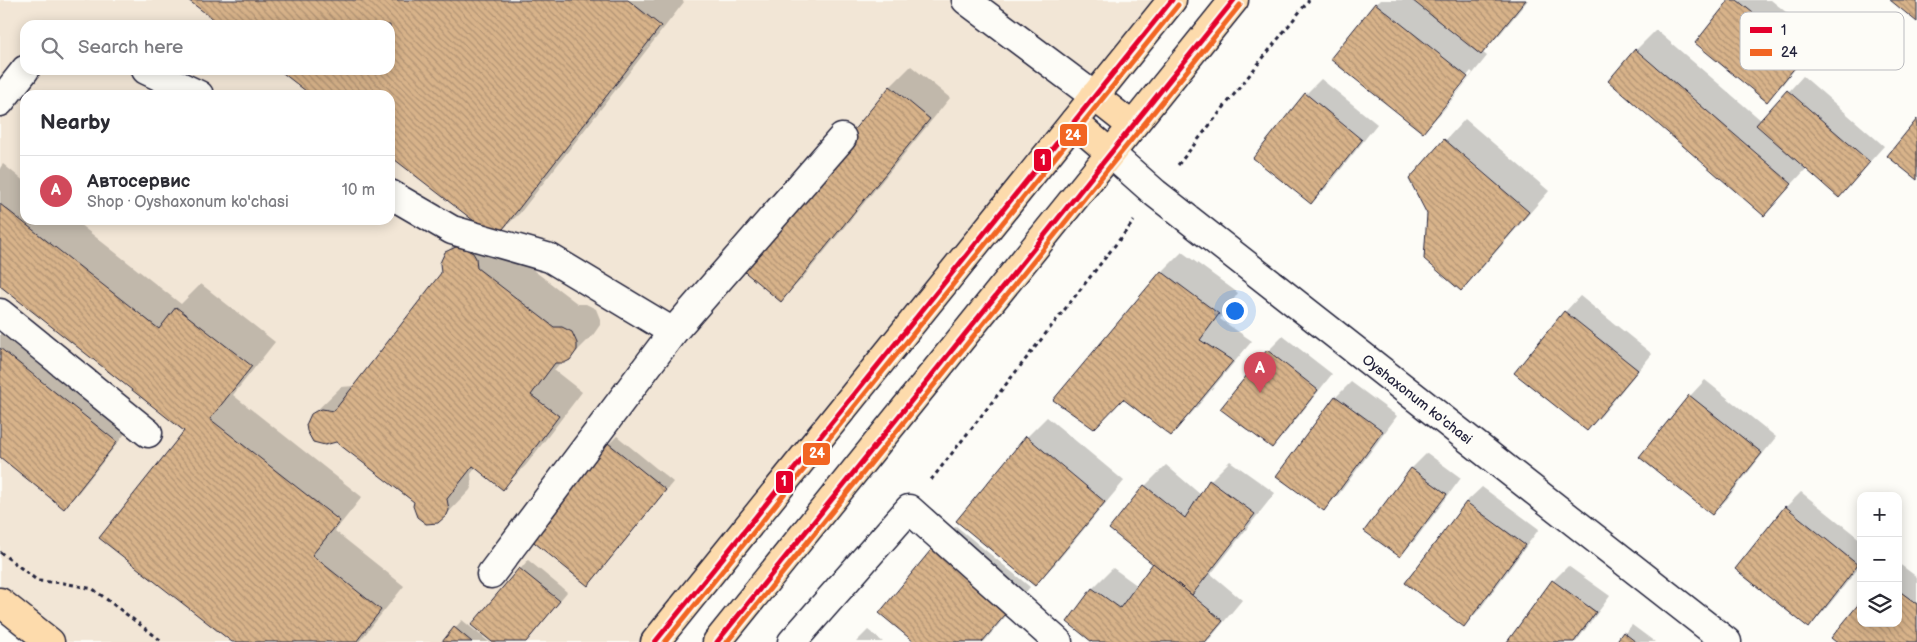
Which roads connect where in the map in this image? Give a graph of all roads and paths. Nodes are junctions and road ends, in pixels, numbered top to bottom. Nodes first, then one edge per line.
1 (966, 0) edge
2 (1172, 0) edge
3 (1234, 0) edge
4 (1309, 0) edge
5 (21, 75) edge
6 (157, 75) edge
7 (188, 90) edge
8 (1094, 96) junction
9 (0, 102) edge
10 (1074, 122) junction
11 (1132, 126) junction
12 (842, 138) dead end
13 (1110, 153) junction
14 (1155, 193) junction
15 (395, 197) edge
16 (0, 313) edge
17 (673, 332) junction
18 (148, 433) dead end
19 (909, 508) junction
20 (0, 552) edge
21 (491, 574) dead end
22 (0, 602) edge
23 (50, 642) edge
24 (162, 642) edge
25 (655, 642) edge
26 (717, 642) edge
27 (792, 642) edge
28 (1058, 642) edge
29 (1727, 642) edge

1 - 8 street
2 - 8 main road
3 - 11 main road
4 - 14 path
5 - 9 street
6 - 7 street
8 - 10 main road
8 - 11 main road
10 - 13 main road
10 - 25 main road
11 - 13 main road
12 - 17 street
13 - 14 street, Oyshaxonum ko'chasi
13 - 26 main road
14 - 19 path
14 - 29 street, Oyshaxonum ko'chasi
15 - 17 street
16 - 18 street
17 - 21 street
19 - 27 street
19 - 28 street
20 - 24 path
22 - 23 main road

